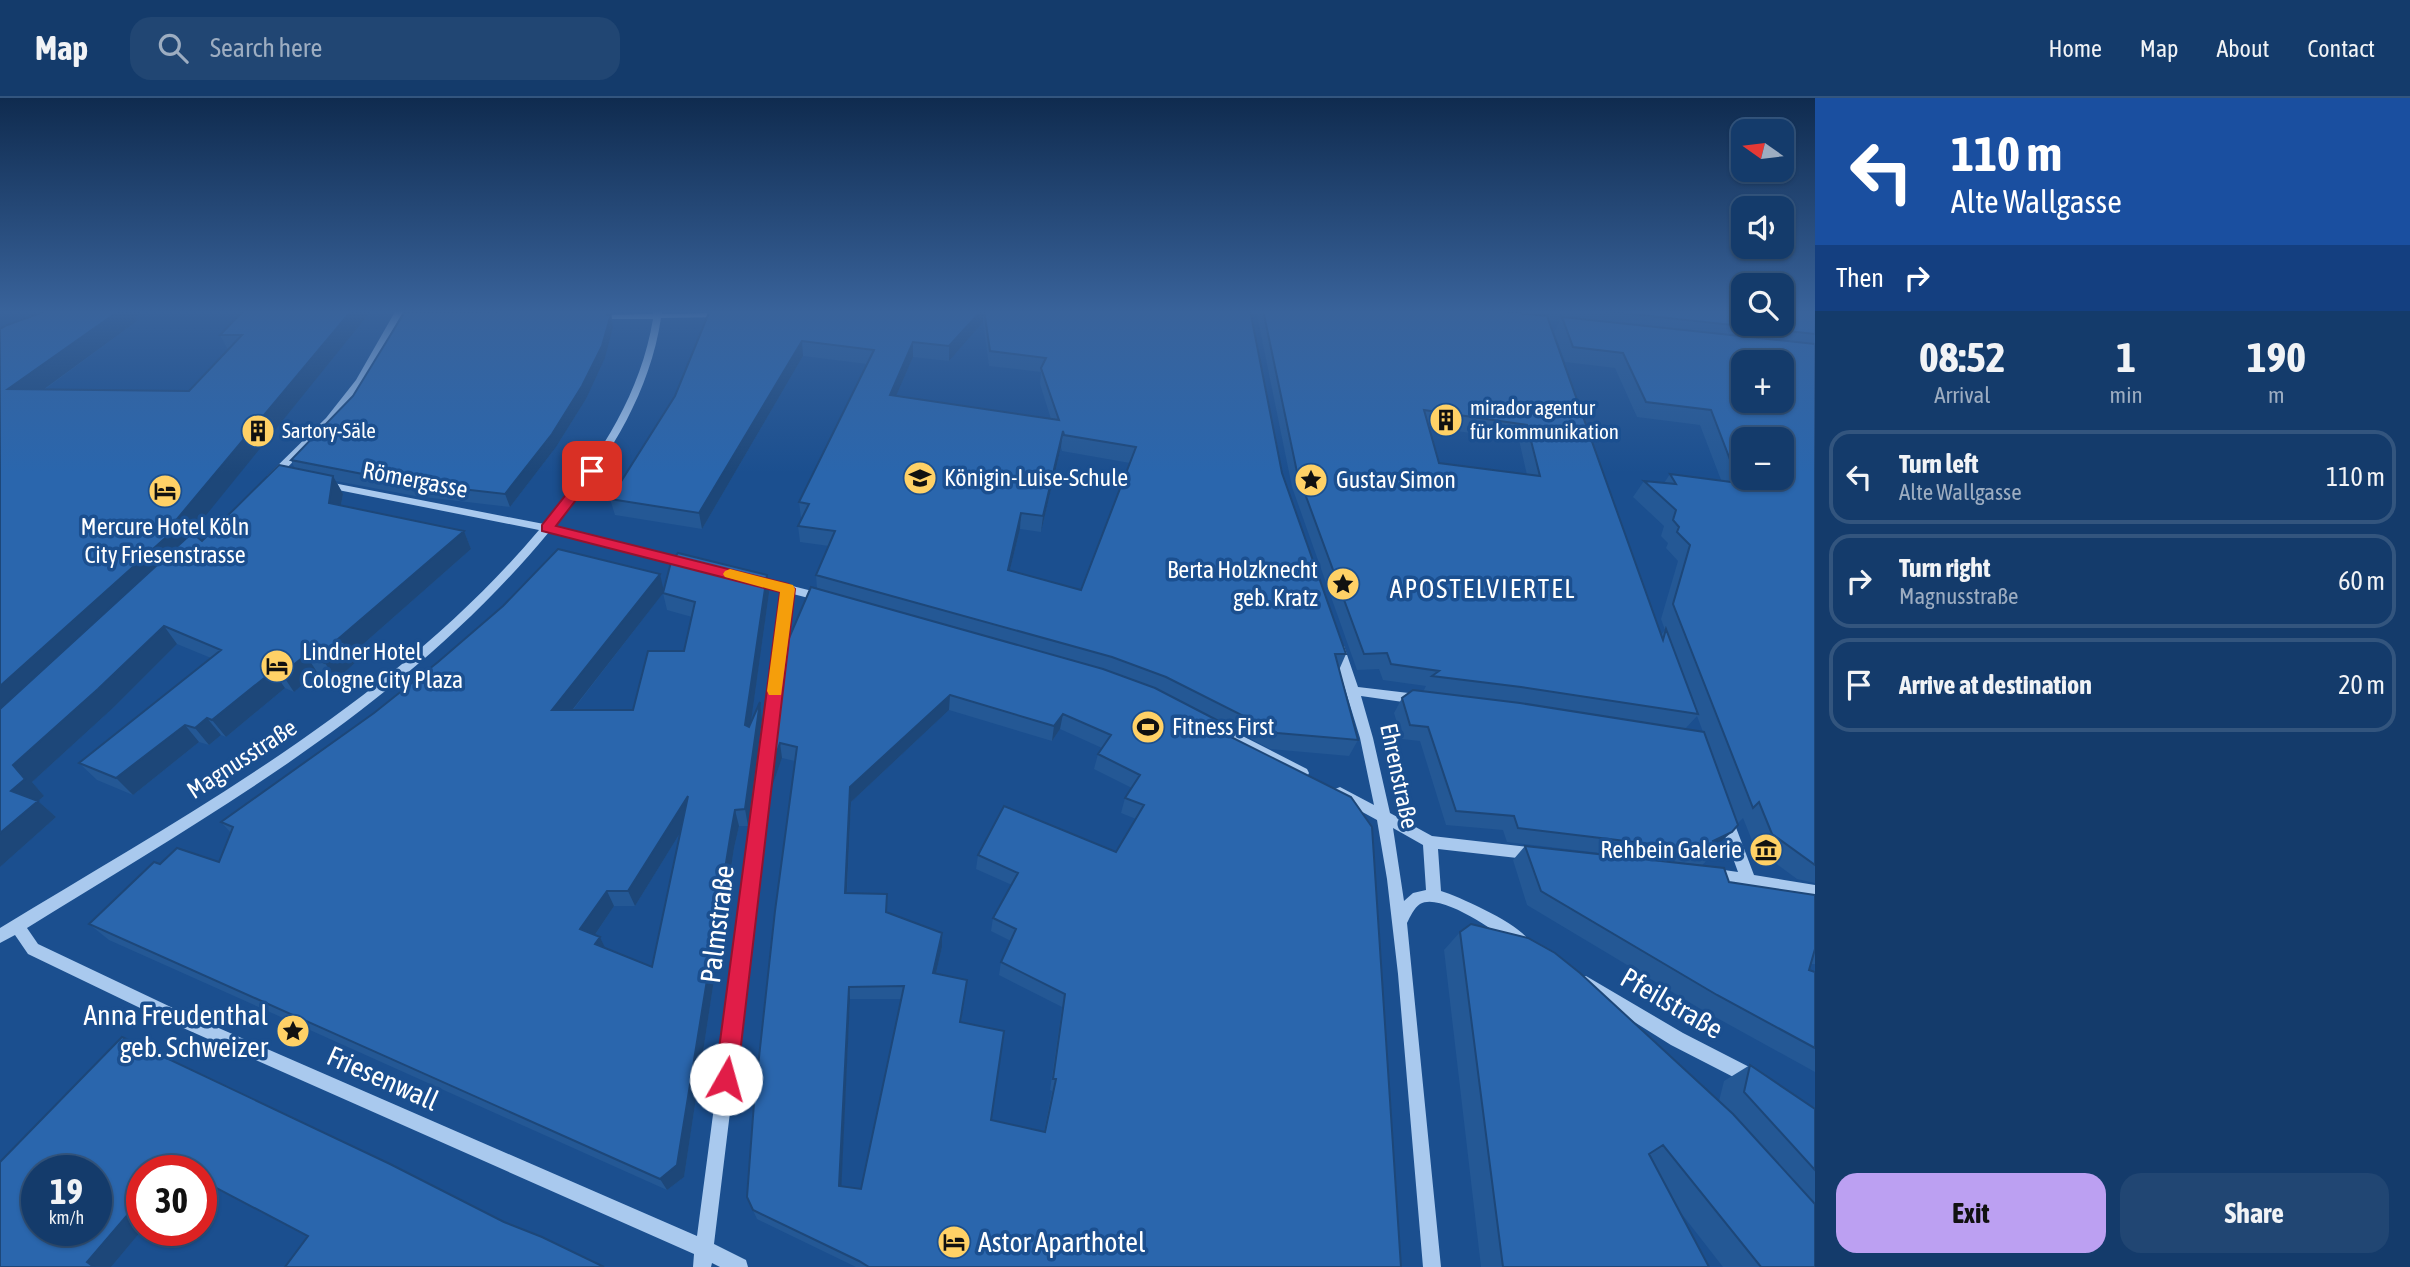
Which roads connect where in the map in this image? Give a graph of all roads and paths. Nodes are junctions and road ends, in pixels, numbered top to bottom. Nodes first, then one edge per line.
1 (367, 365) edge
2 (647, 365) edge
3 (313, 482) edge
4 (258, 490) edge
5 (427, 503) joint
6 (547, 528) junction
7 (702, 567) edge
8 (736, 575) edge
9 (788, 589) junction
10 (842, 603) edge
11 (1332, 628) edge
12 (1355, 691) junction
13 (1432, 701) edge
14 (1205, 723) edge
15 (1719, 803) edge
16 (1384, 817) junction
17 (1430, 842) junction
18 (1550, 856) edge
19 (1696, 873) edge
20 (1748, 879) junction
21 (1815, 891) edge
22 (1434, 895) junction
23 (1401, 919) junction
24 (16, 926) junction
25 (0, 936) edge
26 (1534, 949) edge
27 (1567, 971) edge
28 (1623, 1006) junction
29 (1641, 1035) edge
30 (1769, 1087) edge
31 (703, 1258) edge
32 (738, 1267) edge
33 (1432, 1267) edge

1 - 4 street
2 - 6 street, Magnusstraße
3 - 5 street, Römergasse
5 - 6 street, Römergasse
6 - 7 street
6 - 24 street, Magnusstraße
8 - 9 street
9 - 10 street
9 - 31 street, Palmstraße
11 - 12 street, Ehrenstraße
12 - 13 street
12 - 16 street, Ehrenstraße
14 - 16 street
15 - 20 street
16 - 17 street
16 - 23 street, Ehrenstraße
17 - 18 street
17 - 22 street, Ehrenstraße
19 - 20 street
20 - 21 street
22 - 23 street
22 - 26 street
23 - 33 street, Ehrenstraße
24 - 25 street, Magnusstraße
24 - 31 street, Friesenwall
27 - 28 street, Pfeilstraße
28 - 29 street
28 - 30 street, Pfeilstraße
31 - 32 street, Friesenwall

